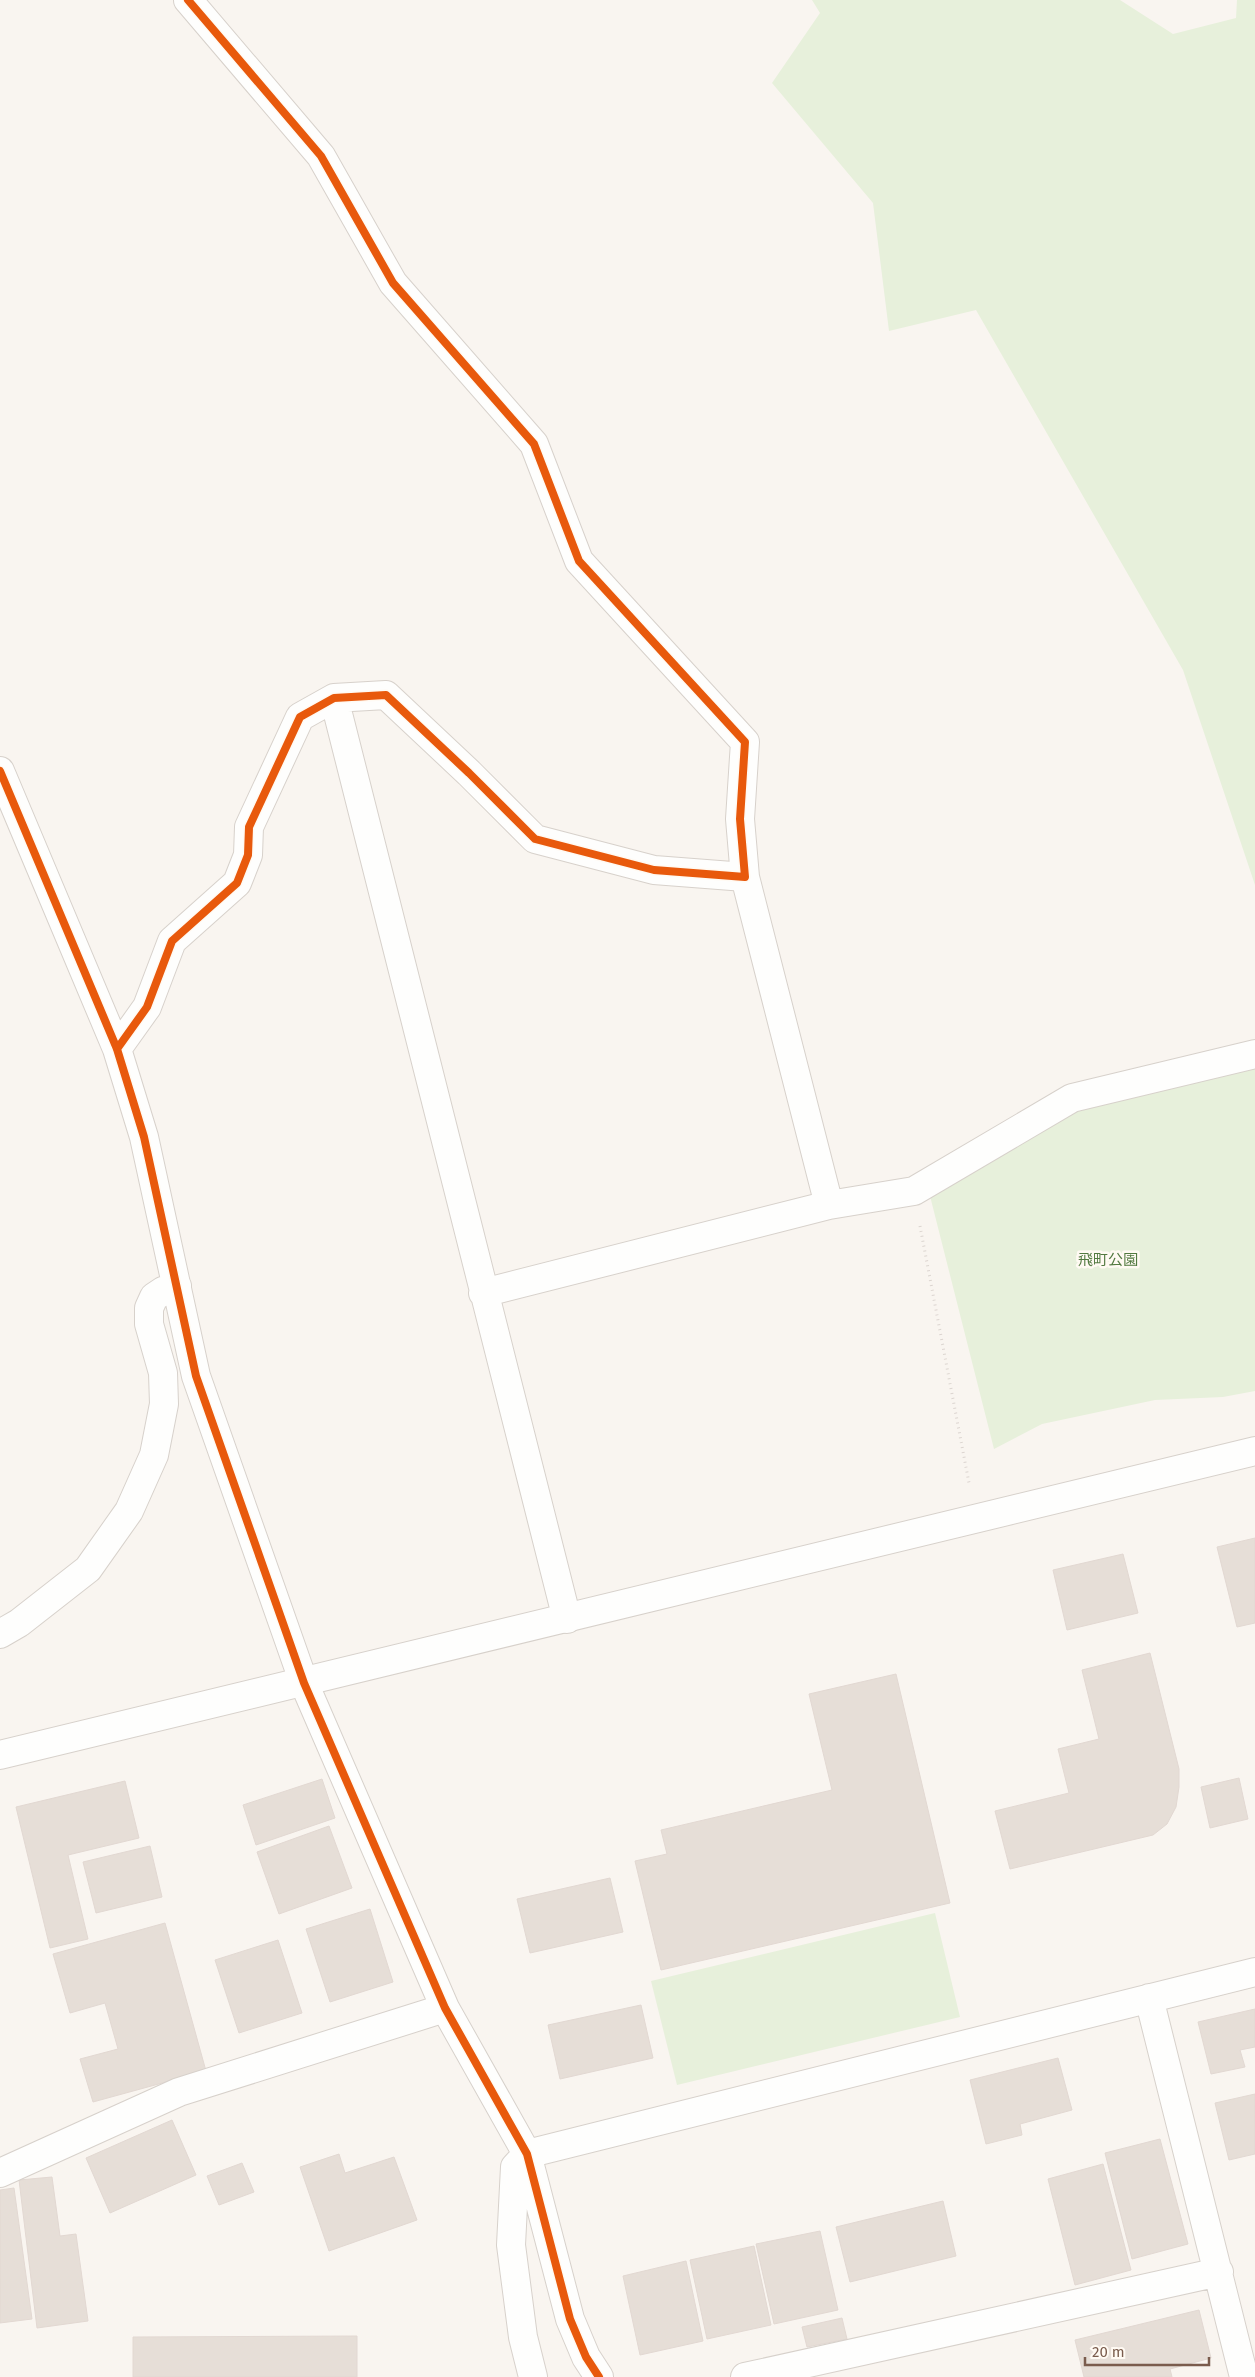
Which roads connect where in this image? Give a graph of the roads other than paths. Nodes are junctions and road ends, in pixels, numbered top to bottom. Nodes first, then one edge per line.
1 (188, 0) edge
2 (334, 698) junction
3 (0, 771) edge
4 (745, 876) junction
5 (117, 1048) junction
6 (1255, 1054) edge
7 (829, 1205) junction
8 (177, 1286) junction
9 (483, 1293) junction
10 (1255, 1451) edge
11 (568, 1619) junction
12 (0, 1634) edge
13 (304, 1683) junction
14 (0, 1755) edge
15 (1255, 1972) edge
16 (1149, 1998) junction
17 (445, 2008) junction
18 (527, 2154) junction
19 (0, 2173) edge
20 (1219, 2272) junction
21 (533, 2377) edge
22 (598, 2377) edge
23 (745, 2377) edge
24 (1244, 2377) edge

1 - 4 street
2 - 4 street
2 - 5 street
2 - 9 street
3 - 5 street
4 - 7 street
5 - 8 street
6 - 7 street
7 - 9 street
8 - 12 street
8 - 13 street
9 - 11 street
10 - 11 street
11 - 13 street
13 - 14 street
13 - 17 street
15 - 16 street
16 - 18 street
16 - 20 street
17 - 18 street
17 - 19 street
18 - 21 street
18 - 22 street
20 - 23 street
20 - 24 street

